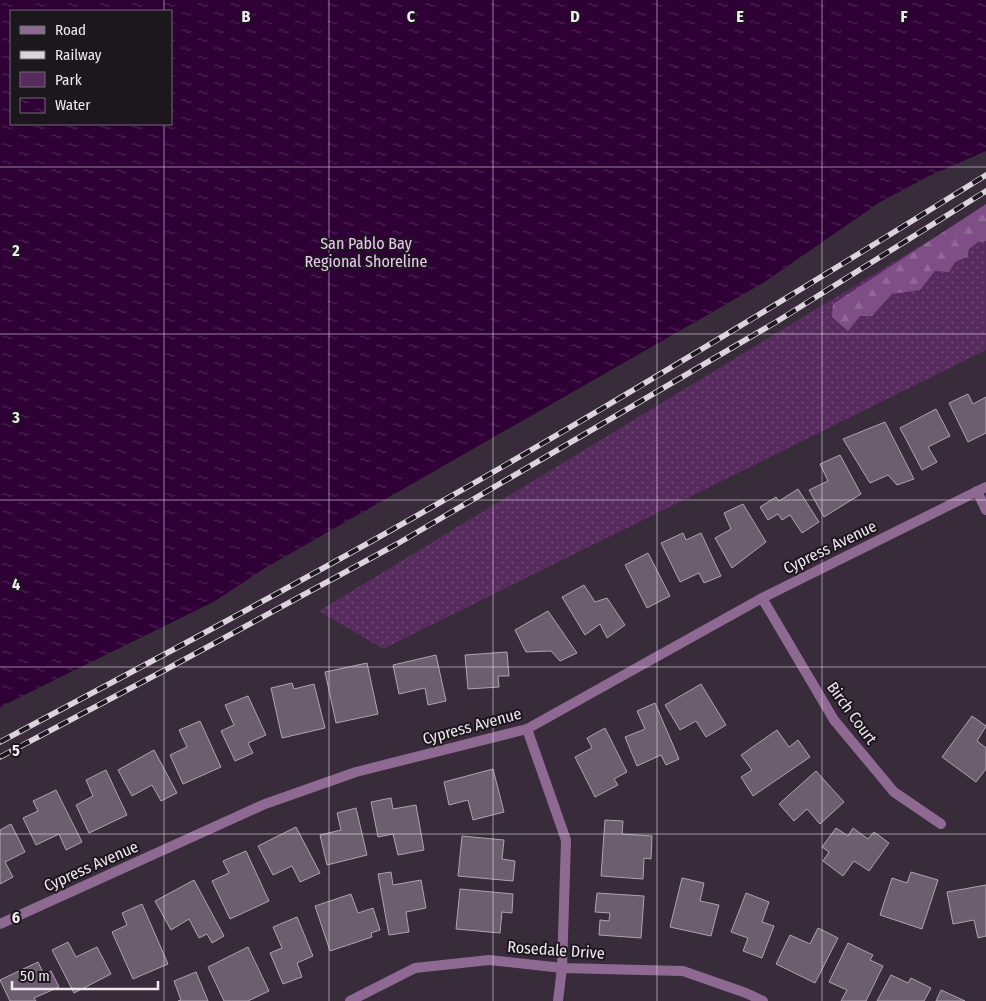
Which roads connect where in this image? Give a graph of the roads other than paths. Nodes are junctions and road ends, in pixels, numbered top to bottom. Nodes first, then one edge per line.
1 (982, 489) edge
2 (986, 510) edge
3 (762, 598) junction
4 (527, 729) junction
5 (941, 824) dead end
6 (0, 924) edge
7 (562, 968) junction
8 (350, 1001) edge
9 (558, 1001) edge
10 (763, 1001) edge

1 - 2 street
1 - 3 street, Cypress Avenue
3 - 4 street, Cypress Avenue
3 - 5 street, Birch Court
4 - 6 street, Cypress Avenue
4 - 7 street
7 - 8 street, Rosedale Drive
7 - 9 street
7 - 10 street, Rosedale Drive

